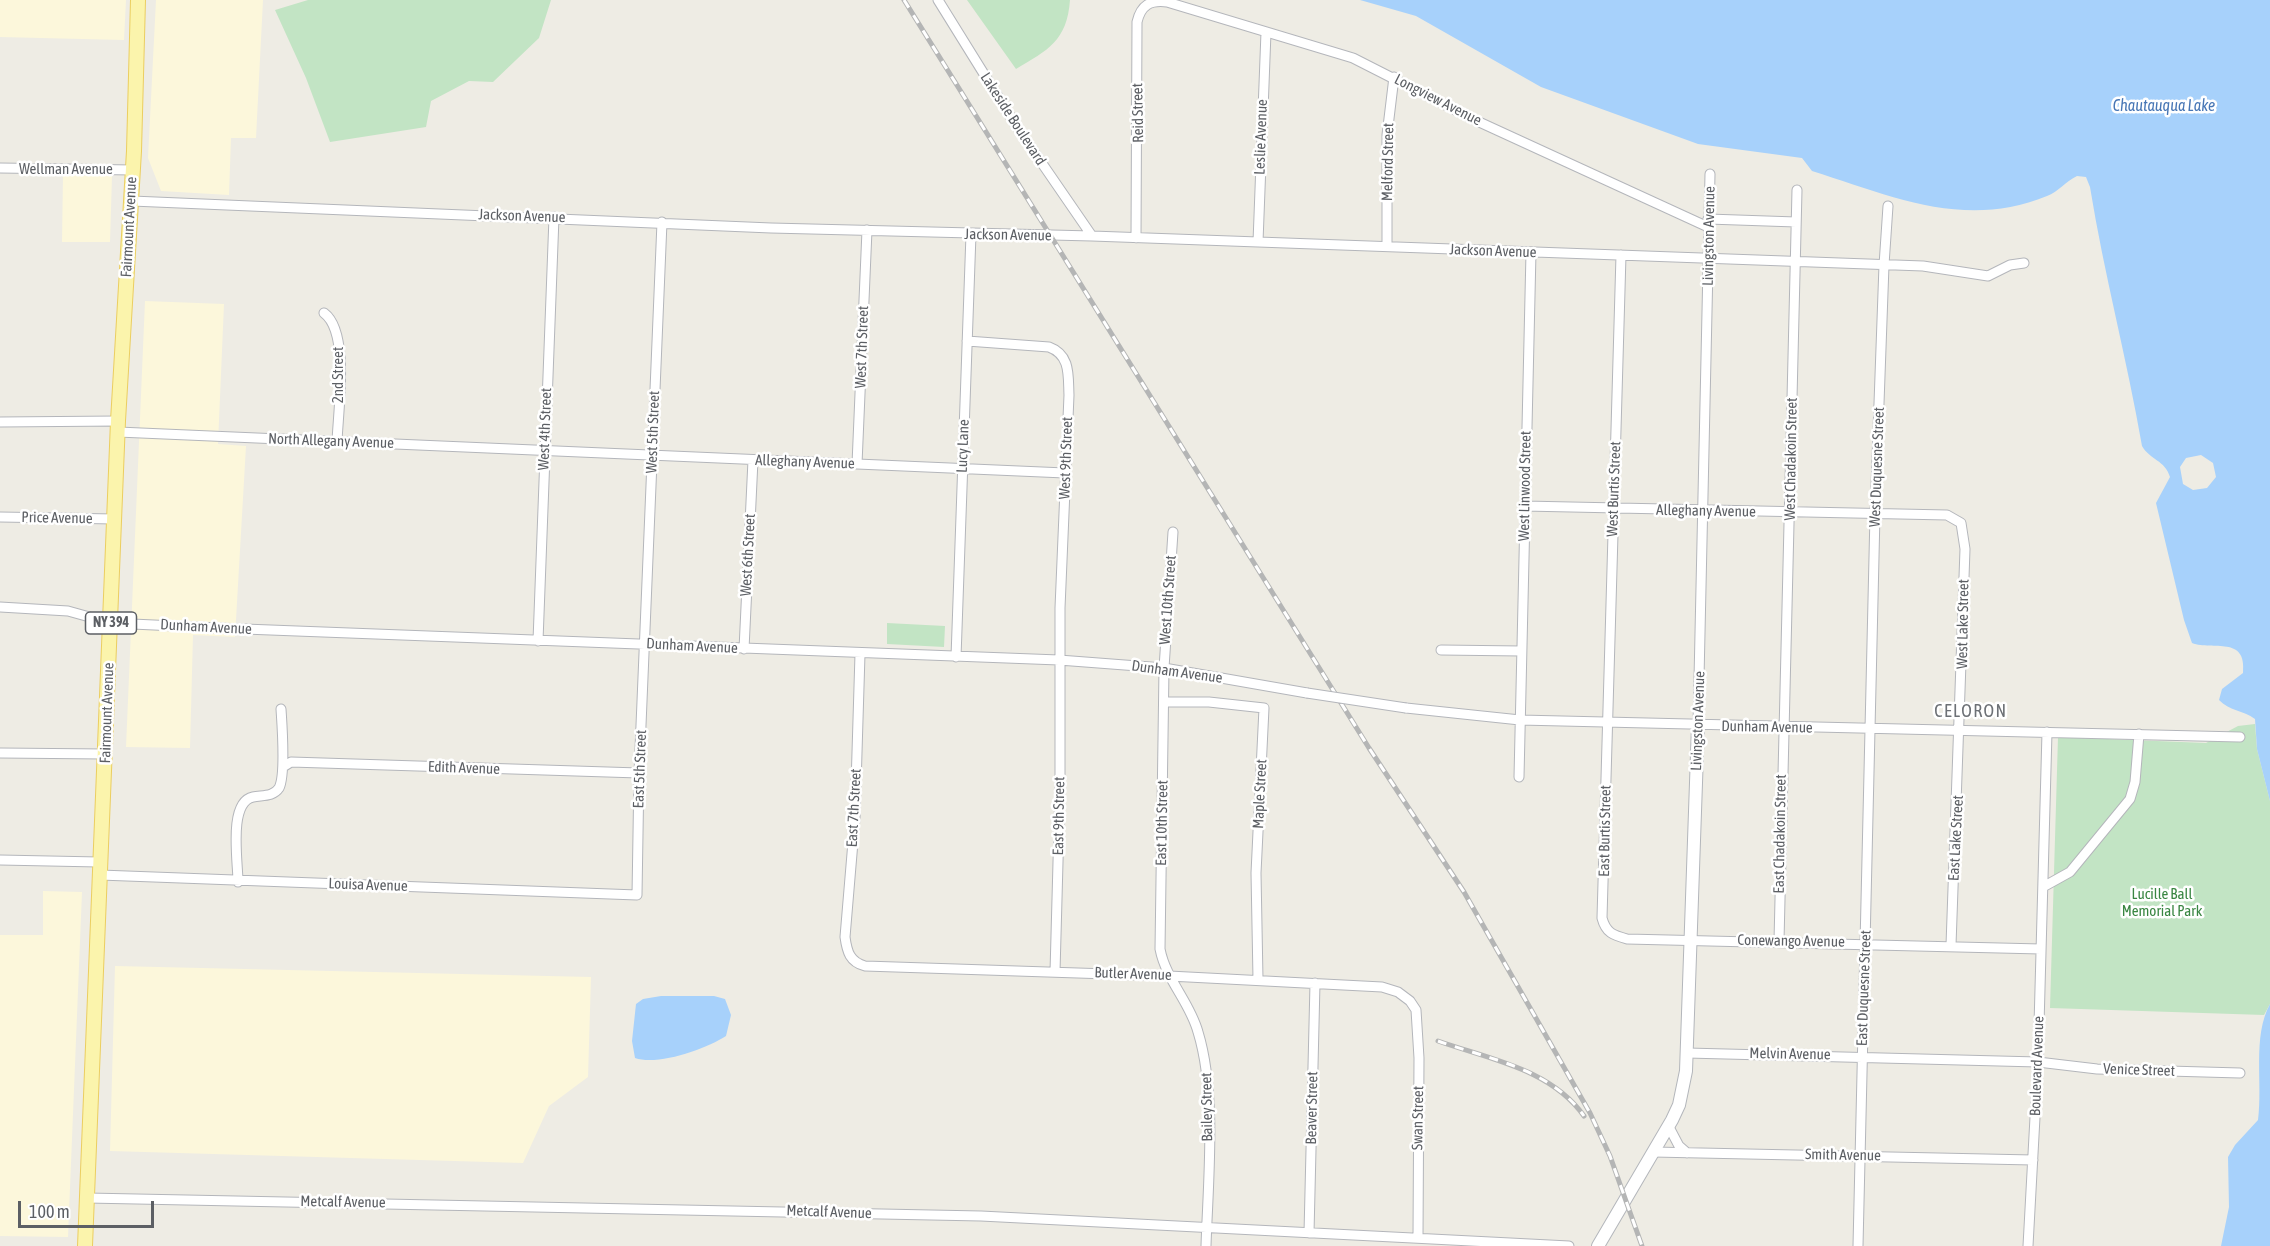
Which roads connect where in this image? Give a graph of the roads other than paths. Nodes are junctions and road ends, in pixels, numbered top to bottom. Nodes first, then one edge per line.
1 (138, 0) edge
2 (938, 0) edge
3 (1159, 1) edge
4 (1266, 32) junction
5 (1394, 77) junction
6 (0, 168) edge
7 (133, 170) junction
8 (1710, 174) dead end
9 (1797, 190) dead end
10 (132, 201) junction
11 (1888, 206) dead end
12 (554, 217) junction
13 (663, 222) junction
14 (1796, 222) junction
15 (1708, 223) junction
16 (867, 230) junction
17 (971, 234) junction
18 (1092, 236) junction
19 (1136, 238) junction
20 (1258, 242) junction
21 (1386, 246) junction
22 (1531, 252) junction
23 (1621, 255) junction
24 (1709, 259) junction
25 (1795, 262) junction
26 (2024, 264) dead end
27 (1884, 265) junction
28 (324, 313) dead end
29 (967, 341) junction
30 (0, 422) edge
31 (118, 427) junction
32 (337, 442) junction
33 (544, 451) junction
34 (652, 455) junction
35 (753, 460) junction
36 (857, 464) junction
37 (962, 469) junction
38 (1065, 472) junction
39 (1524, 506) junction
40 (1613, 508) junction
41 (1704, 511) junction
42 (1790, 513) junction
43 (1875, 514) junction
44 (0, 517) edge
45 (115, 519) junction
46 (1958, 520) joint
47 (1173, 532) dead end
48 (0, 607) edge
49 (111, 623) junction
50 (538, 641) junction
51 (645, 643) junction
52 (744, 649) junction
53 (1441, 650) dead end
54 (1521, 651) junction
55 (860, 654) junction
56 (956, 657) junction
57 (1059, 660) junction
58 (1164, 668) junction
59 (1164, 702) junction
60 (281, 709) dead end
61 (1520, 720) junction
62 (1607, 722) junction
63 (1698, 725) junction
64 (1783, 728) junction
65 (1871, 729) junction
66 (1960, 730) junction
67 (2047, 732) junction
68 (2139, 734) junction
69 (2240, 737) dead end
70 (0, 753) edge
71 (105, 754) junction
72 (285, 765) junction
73 (639, 773) junction
74 (1519, 777) dead end
75 (0, 860) edge
76 (100, 869) junction
77 (238, 882) junction
78 (2043, 886) junction
79 (637, 895) joint
80 (1612, 935) joint
81 (1691, 940) junction
82 (1779, 941) junction
83 (1866, 943) junction
84 (1951, 945) junction
85 (2041, 949) junction
86 (853, 960) joint
87 (1055, 972) junction
88 (1169, 976) junction
89 (1258, 979) junction
90 (1315, 983) junction
91 (1410, 1001) joint
92 (1687, 1053) junction
93 (1862, 1055) junction
94 (2038, 1062) junction
95 (2240, 1073) dead end
96 (1669, 1126) junction
97 (1653, 1152) junction
98 (1687, 1153) junction
99 (1860, 1156) junction
100 (2033, 1160) junction
101 (87, 1198) junction
102 (1207, 1227) junction
103 (1309, 1233) junction
104 (1418, 1237) junction
105 (85, 1246) edge
106 (1206, 1246) edge
107 (1569, 1246) edge
108 (1598, 1246) edge
109 (1858, 1246) edge
110 (2028, 1246) edge

1 - 7 main road, Fairmount Avenue / NY 394
2 - 18 street, Lakeside Boulevard
3 - 4 street, Longview Avenue
3 - 19 street, Reid Street
4 - 5 street, Longview Avenue
4 - 20 street, Leslie Avenue
5 - 15 street, Longview Avenue
5 - 21 street, Melford Street
6 - 7 street, Wellman Avenue
7 - 10 main road, Fairmount Avenue / NY 394
8 - 15 street, Livingston Avenue
9 - 14 street, West Chadakoin Street
10 - 12 street, Jackson Avenue
10 - 31 main road, Fairmount Avenue / NY 394
11 - 27 street, West Duquesne Street
12 - 13 street, Jackson Avenue
12 - 33 street, West 4th Street
13 - 16 street, Jackson Avenue
13 - 34 street, West 5th Street
14 - 15 street
14 - 25 street, West Chadakoin Street
15 - 24 street, Livingston Avenue
16 - 17 street, Jackson Avenue
16 - 36 street, West 7th Street
17 - 18 street, Jackson Avenue
17 - 29 street, Lucy Lane
18 - 19 street, Jackson Avenue
19 - 20 street, Jackson Avenue
20 - 21 street, Jackson Avenue
21 - 22 street, Jackson Avenue
22 - 23 street, Jackson Avenue
22 - 39 street, West Linwood Street
23 - 24 street, Jackson Avenue
23 - 40 street, West Burtis Street
24 - 25 street, Jackson Avenue
24 - 41 street, Livingston Avenue
25 - 27 street, Jackson Avenue
25 - 42 street, West Chadakoin Street
26 - 27 street, Jackson Avenue
27 - 43 street, West Duquesne Street
28 - 32 street, 2nd Street
29 - 37 street, Lucy Lane
29 - 38 street, West 9th Street
30 - 31 street, North Allegany Avenue
31 - 32 street, North Allegany Avenue
31 - 45 main road, Fairmount Avenue / NY 394
32 - 33 street, North Allegany Avenue
33 - 34 street, Alleghany Avenue
33 - 50 street, West 4th Street
34 - 35 street, Alleghany Avenue
34 - 51 street, West 5th Street
35 - 36 street, Alleghany Avenue
35 - 52 street, West 6th Street
36 - 37 street, Alleghany Avenue
37 - 38 street, Alleghany Avenue
37 - 56 street, Lucy Lane
38 - 57 street, West 9th Street
39 - 40 street, Alleghany Avenue
39 - 54 street, West Linwood Street
40 - 41 street, Alleghany Avenue
40 - 62 street, West Burtis Street
41 - 42 street, Alleghany Avenue
41 - 63 street, Livingston Avenue
42 - 43 street, Alleghany Avenue
42 - 64 street, West Chadakoin Street
43 - 46 street, Alleghany Avenue
43 - 65 street, West Duquesne Street
44 - 45 street, Price Avenue
45 - 49 main road, Fairmount Avenue / NY 394
46 - 66 street, West Lake Street
47 - 58 street, West 10th Street
48 - 49 street, Dunham Avenue
49 - 50 street, Dunham Avenue
49 - 71 main road, Fairmount Avenue / NY 394
50 - 51 street, Dunham Avenue
51 - 52 street, Dunham Avenue
51 - 73 street, East 5th Street
52 - 55 street, Dunham Avenue
53 - 54 street
54 - 61 street, West Linwood Street
55 - 56 street, Dunham Avenue
55 - 86 street, East 7th Street
56 - 57 street, Dunham Avenue
57 - 58 street, Dunham Avenue
57 - 87 street, East 9th Street
58 - 59 street, East 10th Street
58 - 61 street, Dunham Avenue, bridge
59 - 88 street, East 10th Street
59 - 89 street, Maple Street
60 - 72 street
61 - 62 street, Dunham Avenue
61 - 74 street, West Linwood Street
62 - 63 street, Dunham Avenue
62 - 80 street, East Burtis Street
63 - 64 street, Dunham Avenue
63 - 81 street, Livingston Avenue
64 - 65 street, Dunham Avenue
64 - 82 street, East Chadakoin Street
65 - 66 street, Dunham Avenue
65 - 83 street, East Duquesne Street
66 - 67 street, Dunham Avenue
66 - 84 street, East Lake Street
67 - 68 street, Dunham Avenue
67 - 78 street, Boulevard Avenue
68 - 69 street, Dunham Avenue
68 - 78 street
70 - 71 street
71 - 76 main road, Fairmount Avenue / NY 394
72 - 73 street, Edith Avenue
72 - 77 street
73 - 79 street, East 5th Street
75 - 76 street, Louisa Avenue
76 - 77 street, Louisa Avenue
76 - 101 main road, Fairmount Avenue / NY 394
77 - 79 street, Louisa Avenue
78 - 85 street, Boulevard Avenue
80 - 81 street, Conewango Avenue
81 - 82 street, Conewango Avenue
81 - 92 street, Livingston Avenue
82 - 83 street, Conewango Avenue
83 - 84 street, Conewango Avenue
83 - 93 street, East Duquesne Street
84 - 85 street, Conewango Avenue
85 - 94 street, Boulevard Avenue
86 - 87 street, Butler Avenue
87 - 88 street, Butler Avenue
88 - 89 street, Butler Avenue
88 - 102 street, Bailey Street
89 - 90 street, Butler Avenue
90 - 91 street, Butler Avenue
90 - 103 street, Beaver Street
91 - 104 street, Swan Street
92 - 93 street, Melvin Avenue
92 - 96 street, Livingston Avenue
93 - 94 street, Melvin Avenue
93 - 99 street, East Duquesne Street
94 - 95 street, Venice Street
94 - 100 street, Boulevard Avenue
96 - 97 street, Livingston Avenue
96 - 98 street
97 - 98 street, Smith Avenue
97 - 108 street, Livingston Avenue
98 - 99 street, Smith Avenue
99 - 100 street, Smith Avenue
99 - 109 street, East Duquesne Street
100 - 110 street, Boulevard Avenue
101 - 102 street, Metcalf Avenue
101 - 105 main road, Fairmount Avenue / NY 394
102 - 103 street, Metcalf Avenue
102 - 106 street, Bailey Street
103 - 104 street, Metcalf Avenue
104 - 107 street, Metcalf Avenue

